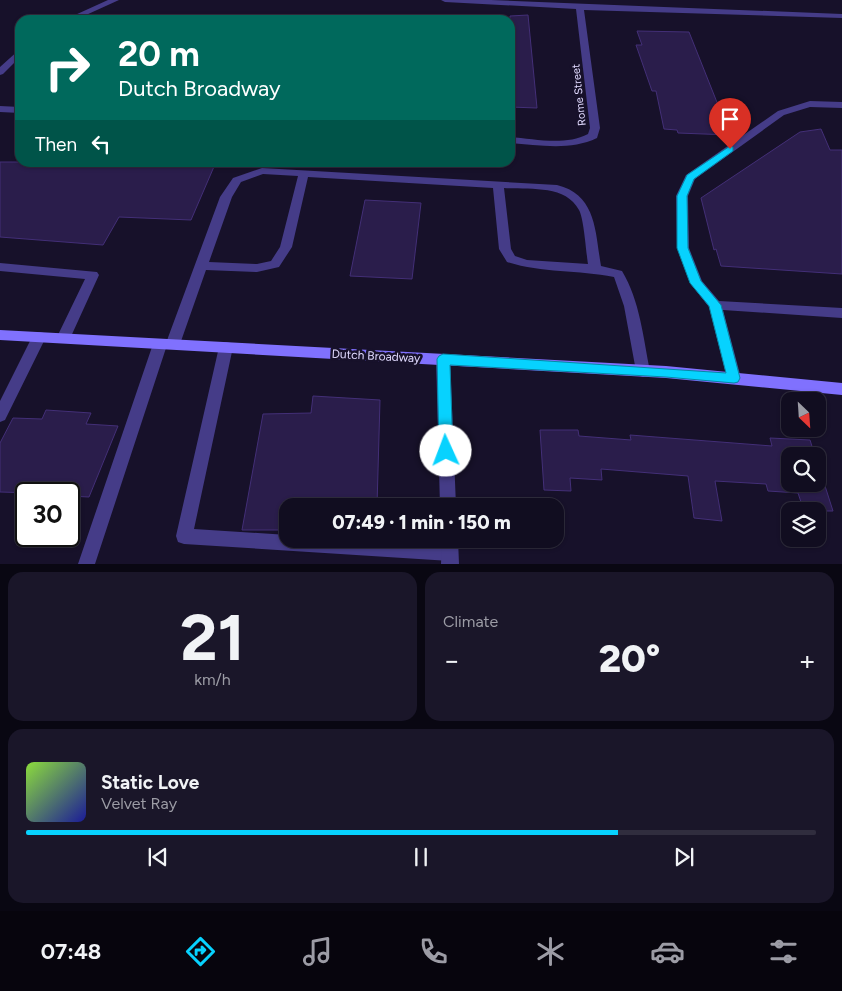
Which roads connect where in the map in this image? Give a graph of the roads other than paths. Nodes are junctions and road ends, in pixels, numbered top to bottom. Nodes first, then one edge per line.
1 (115, 0) edge
2 (445, 0) edge
3 (505, 1) edge
4 (580, 7) junction
5 (80, 15) edge
6 (842, 16) edge
7 (15, 57) edge
8 (0, 72) edge
9 (842, 105) edge
10 (0, 109) edge
11 (15, 110) edge
12 (515, 140) edge
13 (304, 173) junction
14 (498, 184) junction
15 (201, 266) junction
16 (0, 267) edge
17 (595, 269) junction
18 (715, 305) junction
19 (842, 313) edge
20 (0, 335) edge
21 (40, 337) junction
22 (63, 339) junction
23 (167, 344) junction
24 (226, 347) junction
25 (443, 359) junction
26 (643, 371) junction
27 (734, 378) junction
28 (842, 389) edge
29 (0, 416) edge
30 (448, 498) edge
31 (450, 552) edge
32 (86, 564) edge

1 - 5 street
2 - 3 street
3 - 4 street
4 - 6 street
4 - 12 street, Rome Street
7 - 8 street
9 - 18 street
10 - 11 street
13 - 14 street
13 - 15 street
13 - 15 street
14 - 17 street
14 - 17 street
15 - 23 street
16 - 22 street
17 - 26 street
18 - 19 street
18 - 27 street
20 - 21 main road, Dutch Broadway
21 - 22 main road, Dutch Broadway
21 - 29 street
22 - 23 main road, Dutch Broadway
23 - 24 main road, Dutch Broadway
23 - 32 street
24 - 25 main road, Dutch Broadway
24 - 31 street
25 - 26 main road, Dutch Broadway
25 - 30 street
26 - 27 main road, Dutch Broadway
27 - 28 main road, Dutch Broadway

